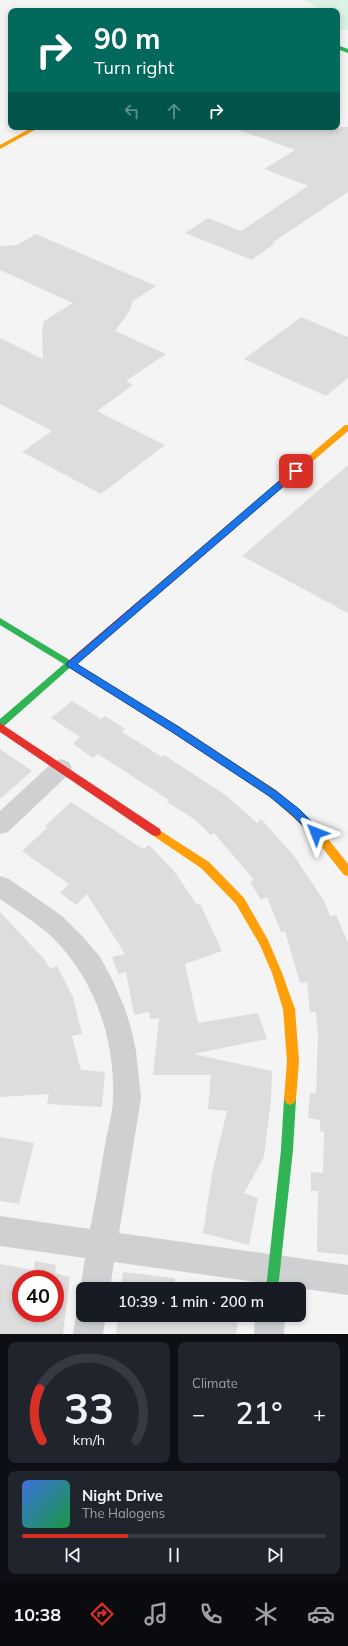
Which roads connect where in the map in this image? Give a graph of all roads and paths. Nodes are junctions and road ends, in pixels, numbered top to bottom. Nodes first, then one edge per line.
1 (31, 130) edge
2 (0, 146) edge
3 (348, 427) edge
4 (0, 621) edge
5 (70, 664) junction
6 (0, 724) edge
7 (0, 727) edge
8 (61, 768) junction
9 (0, 825) edge
10 (348, 872) edge
11 (0, 886) edge
12 (0, 1231) edge
13 (102, 1245) junction
14 (273, 1280) edge
15 (348, 1280) edge
16 (96, 1282) edge
17 (90, 1322) edge
18 (270, 1322) edge
19 (88, 1334) edge
20 (269, 1334) edge

1 - 2 street
3 - 5 street
4 - 5 street
5 - 6 street
5 - 10 street
7 - 8 street
8 - 9 street
8 - 14 street
11 - 13 street
12 - 13 street
13 - 14 street
13 - 16 street
14 - 15 street
17 - 19 street
18 - 20 street

